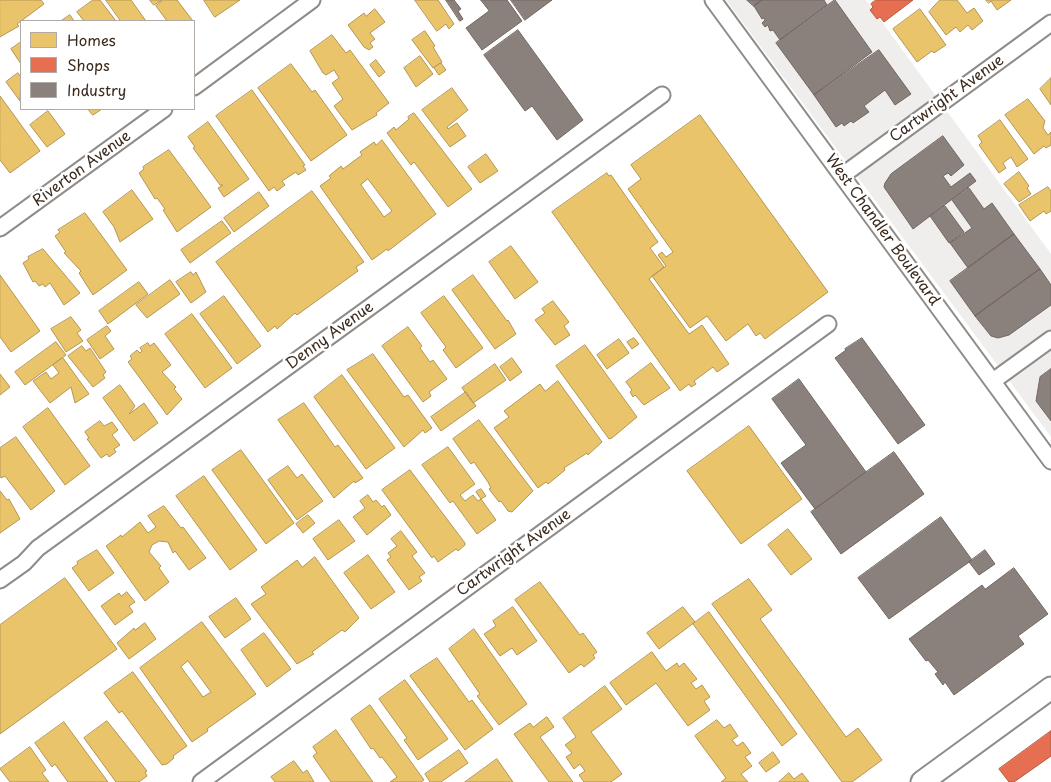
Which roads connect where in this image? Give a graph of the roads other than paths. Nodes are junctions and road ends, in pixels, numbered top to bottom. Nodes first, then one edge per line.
1 (312, 0) edge
2 (713, 0) edge
3 (1051, 22) edge
4 (195, 86) edge
5 (662, 94) dead end
6 (163, 110) edge
7 (843, 176) junction
8 (0, 228) edge
9 (828, 324) dead end
10 (1051, 339) edge
11 (993, 381) junction
12 (1051, 461) edge
13 (0, 580) edge
14 (1051, 688) edge
15 (201, 782) edge
16 (922, 782) edge

1 - 4 street
2 - 7 street, West Chandler Boulevard
3 - 7 street, Cartwright Avenue
5 - 13 street, Denny Avenue
6 - 8 street, Riverton Avenue
7 - 11 street, West Chandler Boulevard
9 - 15 street, Cartwright Avenue
10 - 11 street
11 - 12 street, West Chandler Boulevard
14 - 16 main road

